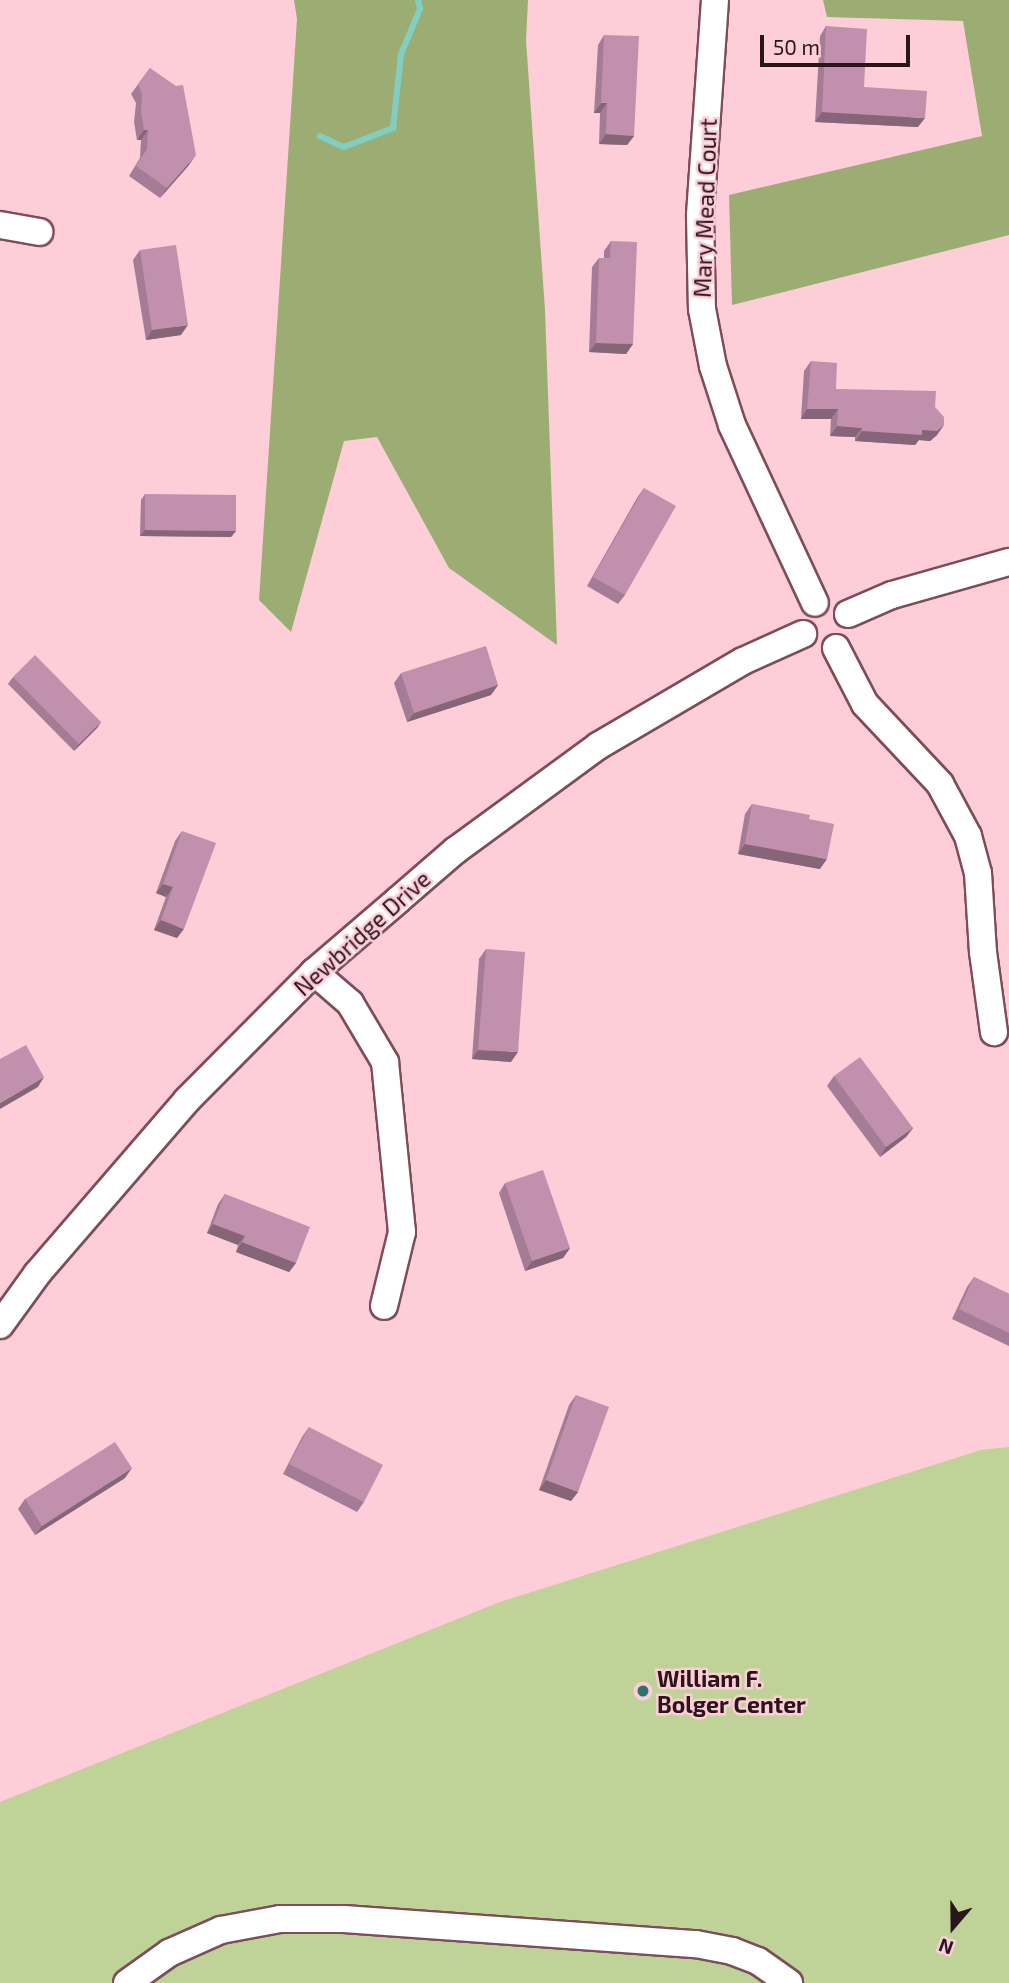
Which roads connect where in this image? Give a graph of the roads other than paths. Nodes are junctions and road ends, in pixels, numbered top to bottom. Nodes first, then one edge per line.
1 (715, 0) edge
2 (0, 225) edge
3 (39, 232) dead end
4 (1009, 562) edge
5 (815, 603) junction
6 (848, 614) junction
7 (803, 634) junction
8 (836, 648) junction
9 (314, 972) junction
10 (994, 1032) dead end
11 (384, 1306) dead end
12 (0, 1325) edge
13 (127, 1983) edge
14 (789, 1983) edge

1 - 5 street, Mary Mead Court
2 - 3 street
4 - 6 street
5 - 6 street
5 - 7 street
6 - 8 street
7 - 8 street
7 - 9 street, Newbridge Drive
8 - 10 street
9 - 11 street
9 - 12 street, Newbridge Drive
13 - 14 street

